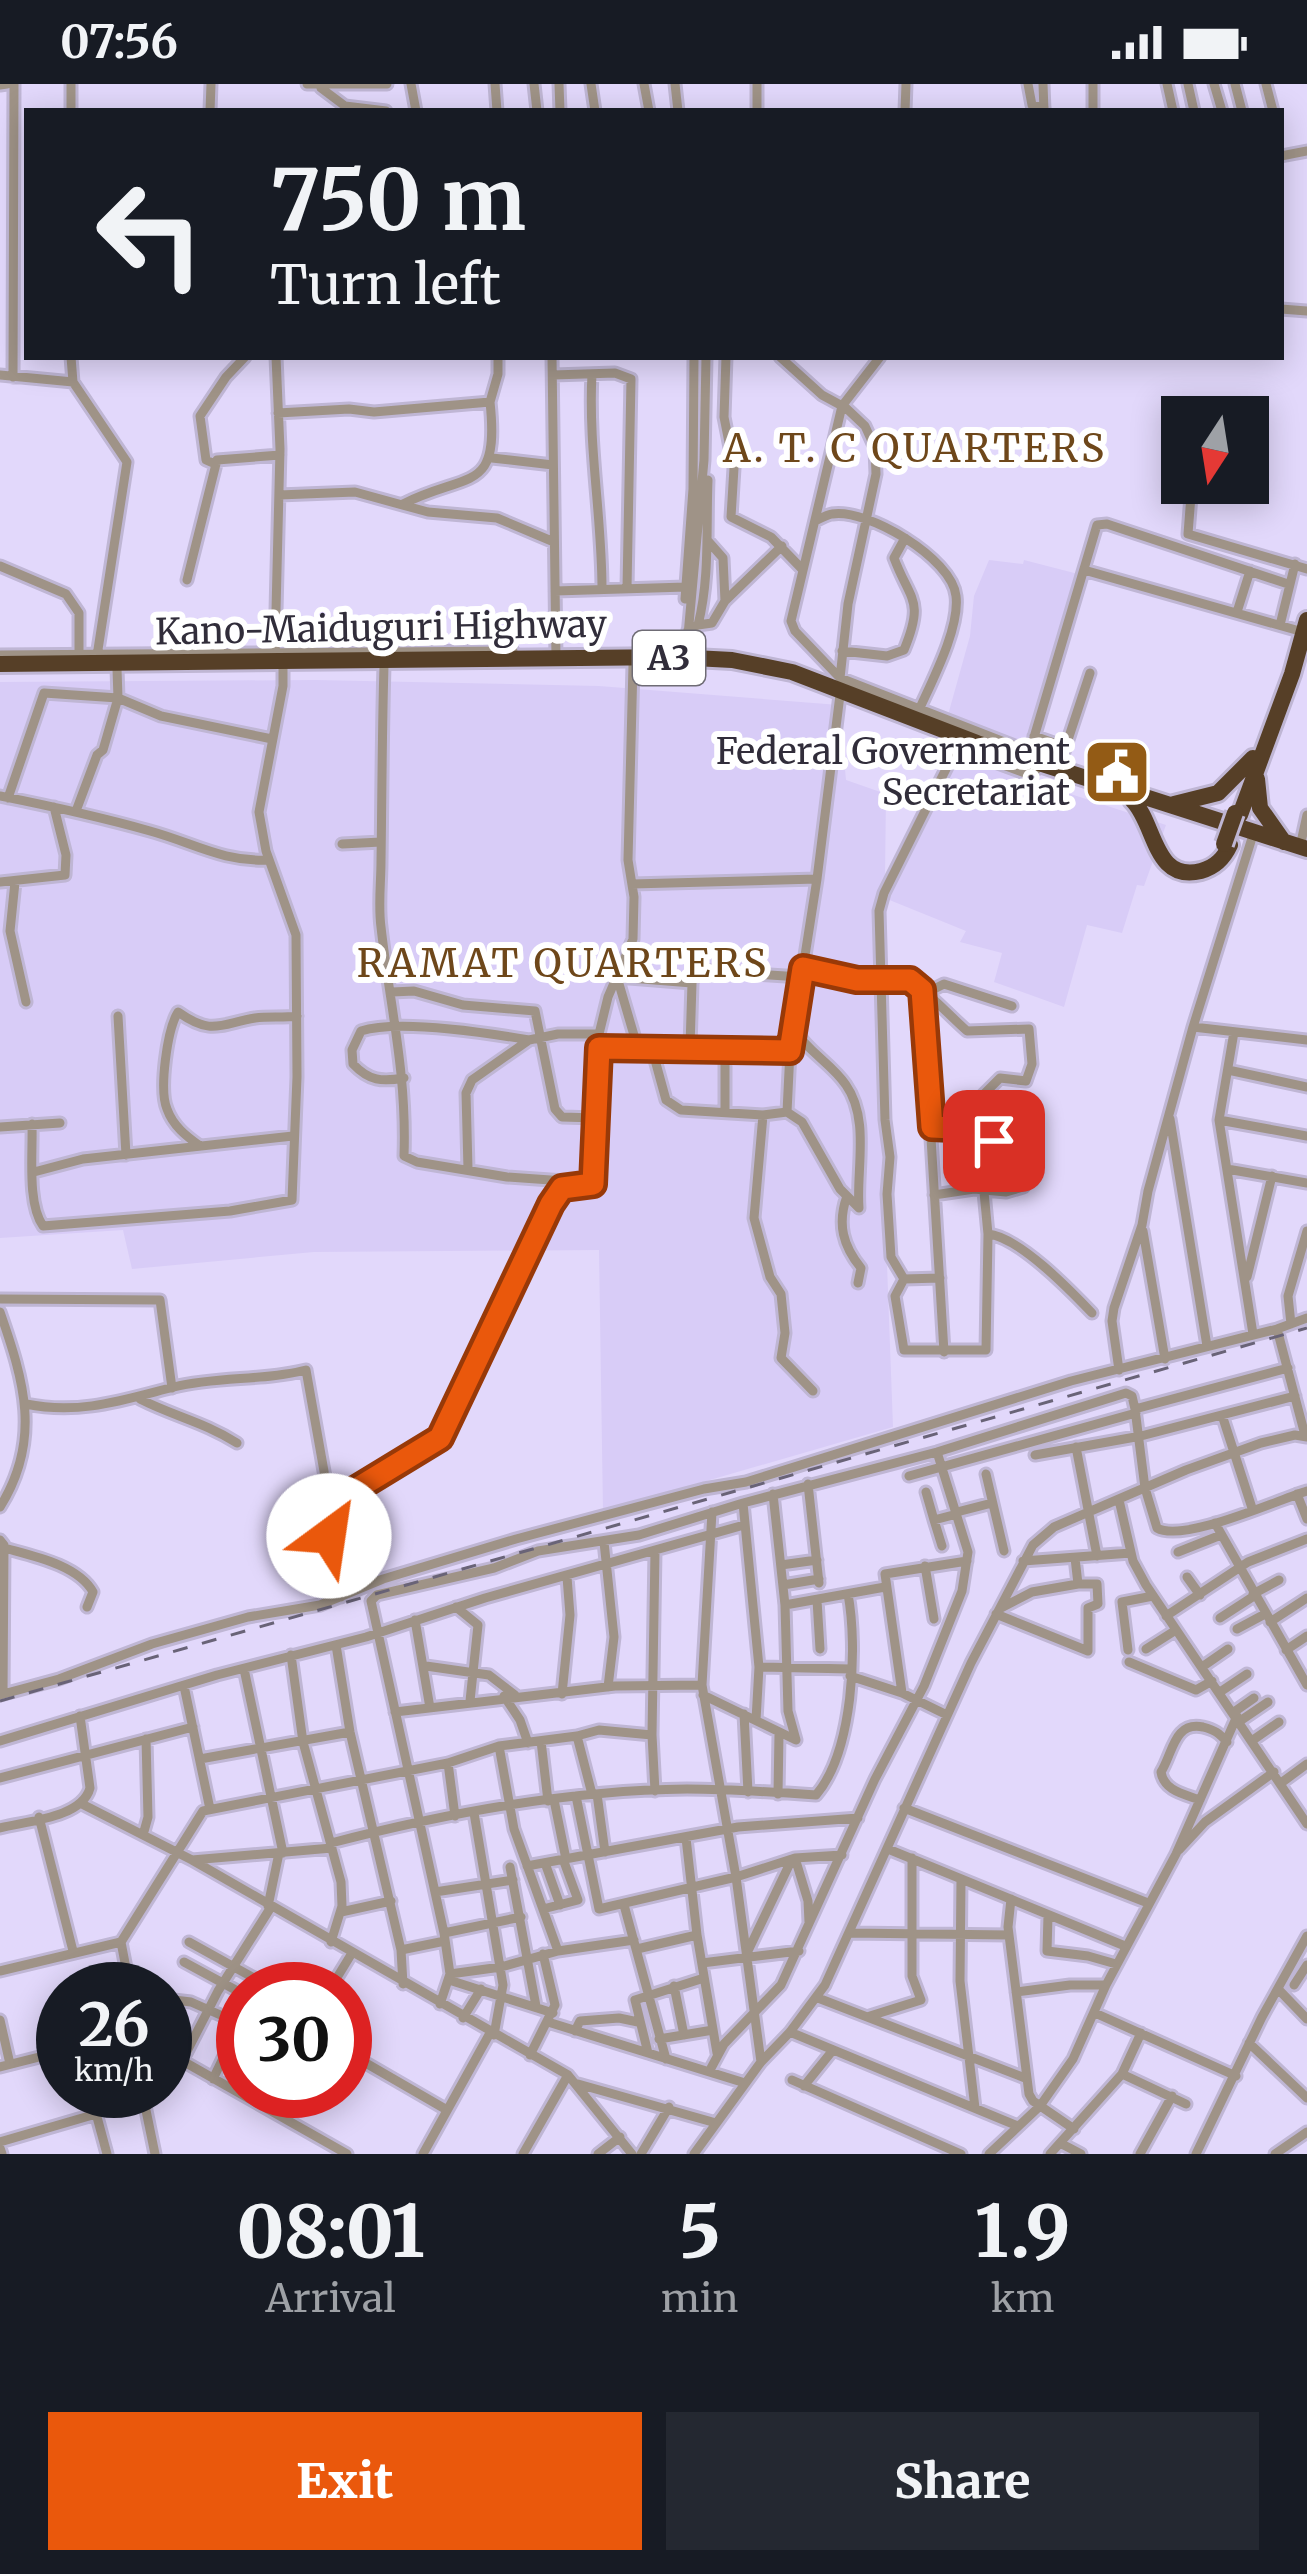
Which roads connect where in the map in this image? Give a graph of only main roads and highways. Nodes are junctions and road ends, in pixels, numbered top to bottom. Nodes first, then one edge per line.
1 (1305, 626) edge
2 (278, 660) junction
3 (0, 667) edge
4 (1256, 759) junction
5 (1058, 772) junction
6 (1132, 800) junction
7 (1170, 808) junction
8 (1227, 844) junction
9 (1300, 849) edge

1 - 4 highway
2 - 3 highway, Kano-Maiduguri Highway / A3
2 - 3 highway, Kano-Maiduguri Highway / A3
2 - 5 highway, Kano-Maiduguri Highway / A3
2 - 5 highway, Kano-Maiduguri Highway / A3
4 - 7 highway
4 - 8 highway, bridge
4 - 9 highway
5 - 6 highway, Kano-Maiduguri Highway / A3
5 - 7 highway, Kano-Maiduguri Highway / A3
6 - 7 highway, Kano-Maiduguri Highway / A3
6 - 8 highway
7 - 8 highway
7 - 9 highway, Kano-Maiduguri Highway / A3
7 - 9 highway, Kano-Maiduguri Highway / A3

